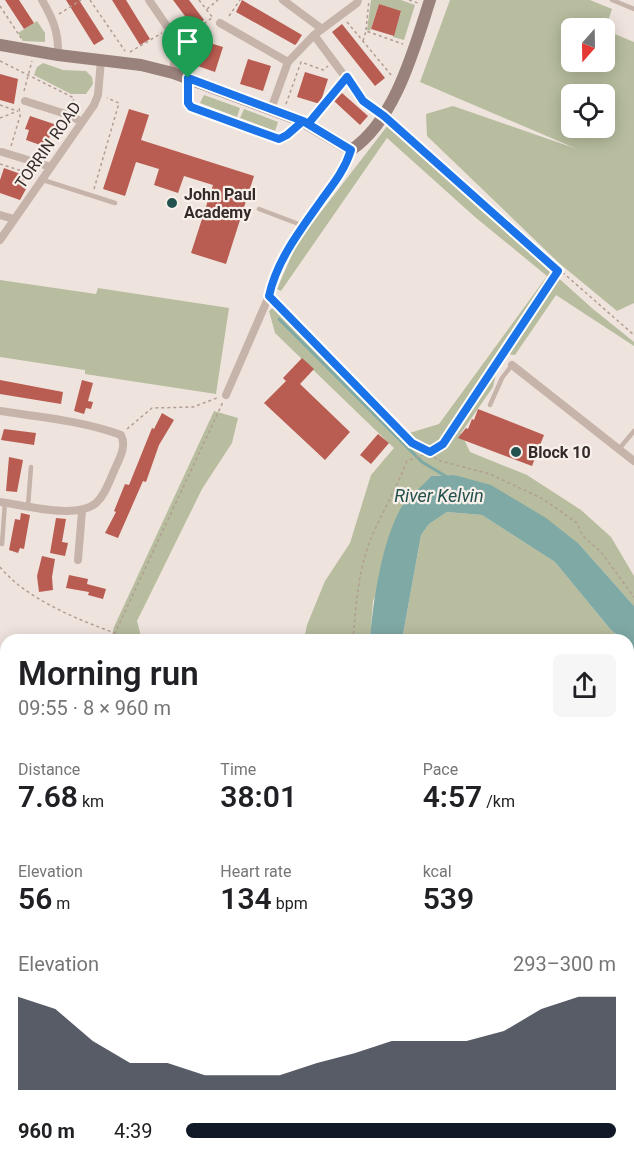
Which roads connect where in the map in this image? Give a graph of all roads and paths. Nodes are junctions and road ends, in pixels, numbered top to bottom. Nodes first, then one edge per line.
1 (42, 0) edge
2 (81, 0) edge
3 (90, 0) edge
4 (149, 0) edge
5 (199, 0) edge
6 (218, 0) edge
7 (240, 0) edge
8 (283, 0) edge
9 (358, 0) edge
10 (369, 0) edge
11 (429, 0) edge
12 (612, 0) edge
13 (0, 6) edge
14 (206, 9) junction
15 (634, 9) edge
16 (340, 15) junction
17 (212, 17) junction
18 (53, 18) junction
19 (220, 23) junction
20 (169, 29) junction
21 (322, 29) junction
22 (366, 31) junction
23 (314, 35) junction
24 (177, 42) junction
25 (363, 42) junction
26 (0, 45) edge
27 (413, 48) junction
28 (30, 51) junction
29 (58, 55) junction
30 (101, 60) junction
31 (0, 61) edge
32 (334, 61) junction
33 (288, 62) junction
34 (173, 73) junction
35 (347, 77) junction
36 (188, 78) junction
37 (399, 85) junction
38 (98, 95) junction
39 (25, 101) dead end
40 (363, 101) dead end
41 (0, 105) edge
42 (277, 111) junction
43 (69, 114) junction
44 (384, 116) junction
45 (0, 118) edge
46 (305, 122) junction
47 (82, 123) junction
48 (351, 150) junction
49 (2, 152) dead end
50 (0, 164) edge
51 (51, 167) junction
52 (43, 179) junction
53 (92, 196) junction
54 (115, 203) dead end
55 (259, 209) dead end
56 (0, 215) edge
57 (14, 219) junction
58 (304, 226) junction
59 (0, 240) edge
60 (558, 271) junction
61 (269, 296) junction
62 (634, 335) edge
63 (512, 365) joint
64 (226, 394) junction
65 (490, 405) dead end
66 (0, 411) edge
67 (634, 430) edge
68 (122, 435) junction
69 (619, 449) junction
70 (430, 452) junction
71 (634, 460) edge
72 (31, 467) dead end
73 (3, 502) edge
74 (28, 506) junction
75 (82, 511) junction
76 (2, 544) dead end
77 (78, 560) dead end
78 (0, 567) edge
79 (634, 597) edge
80 (115, 633) joint
81 (354, 634) edge

1 - 18 street
2 - 18 path
3 - 20 path
4 - 20 street
5 - 14 path
6 - 14 path
7 - 19 path
8 - 21 street
9 - 16 street
10 - 22 path
11 - 27 street
12 - 15 lane
13 - 28 path
14 - 17 path
16 - 21 street
16 - 25 path
17 - 19 path
17 - 24 path
18 - 29 street
19 - 33 street
20 - 24 street
21 - 23 street
22 - 25 path
22 - 27 path
23 - 32 street
23 - 33 street
24 - 34 street
25 - 37 path
26 - 28 street
27 - 37 street
28 - 29 street
29 - 30 street
30 - 34 street
30 - 38 street, TORRIN ROAD
31 - 43 path
32 - 35 street
32 - 42 path
33 - 42 street
34 - 36 street
35 - 40 street
35 - 46 path
36 - 42 street
36 - 46 lane
37 - 44 street
38 - 47 street, TORRIN ROAD
38 - 53 path
39 - 43 street
41 - 45 path
42 - 46 street
43 - 47 street
44 - 48 street
44 - 60 path
46 - 48 street
47 - 51 street, TORRIN ROAD
48 - 58 street
49 - 51 street
50 - 52 path
51 - 52 street, TORRIN ROAD
52 - 53 lane
52 - 57 street, TORRIN ROAD
53 - 54 lane
55 - 58 lane
56 - 57 street
57 - 59 street, TORRIN ROAD
58 - 61 street
60 - 62 path
60 - 70 path
61 - 64 street
61 - 70 path
63 - 65 lane
63 - 69 street
64 - 68 path
64 - 80 path
66 - 68 street
67 - 69 lane
68 - 75 street
69 - 71 street
70 - 79 path
70 - 81 path
72 - 74 lane
73 - 74 street
73 - 76 lane
74 - 75 street
75 - 77 street
78 - 80 path

